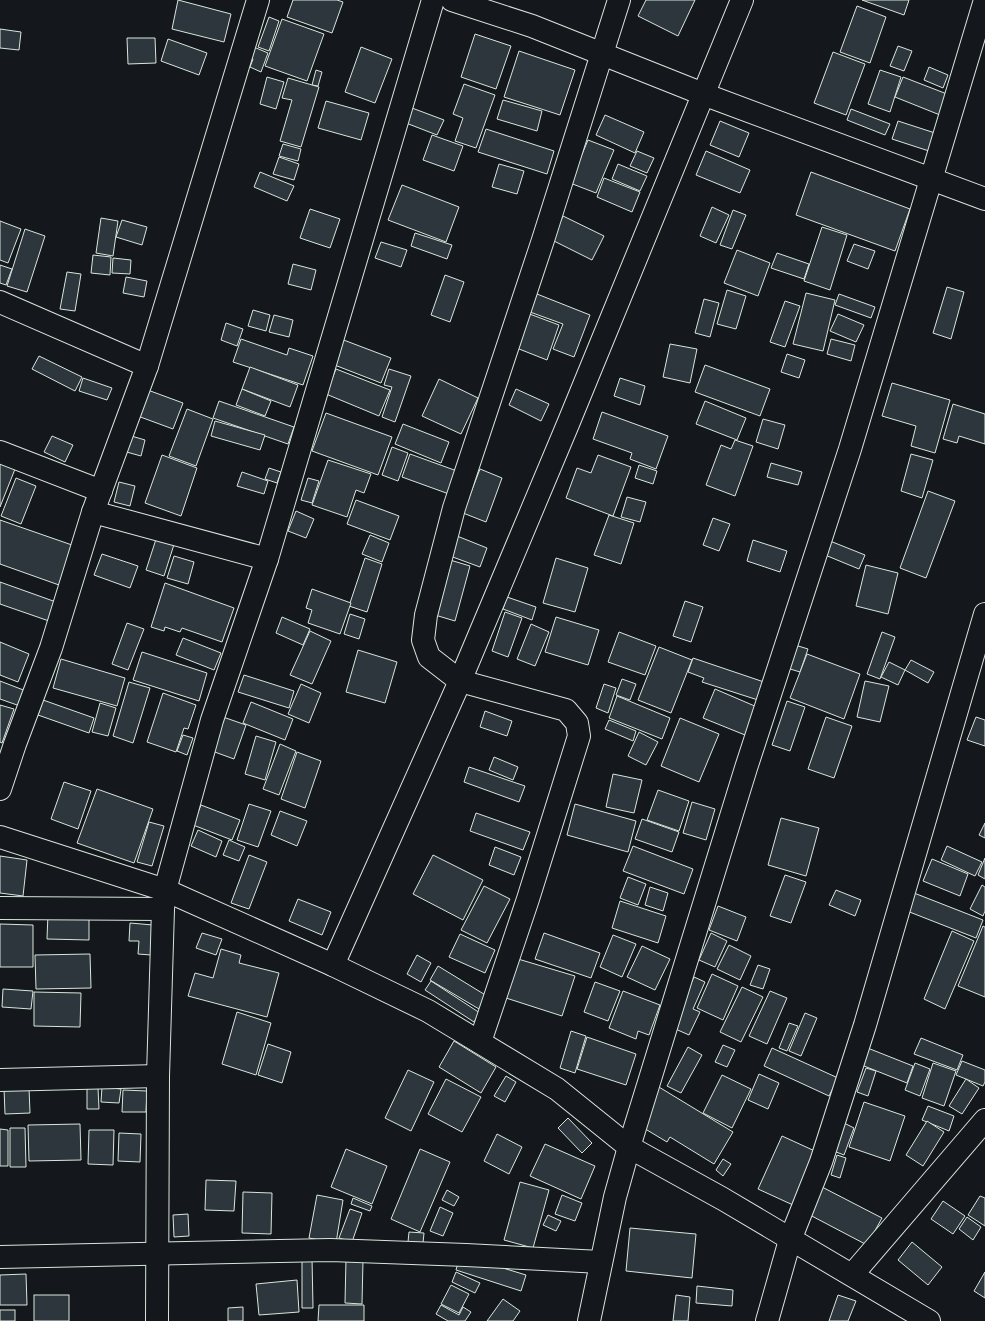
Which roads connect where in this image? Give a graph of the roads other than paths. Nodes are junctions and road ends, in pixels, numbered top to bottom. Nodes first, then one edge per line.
1 (258, 0) edge
2 (433, 0) edge
3 (452, 0) edge
4 (619, 0) edge
5 (742, 0) edge
6 (985, 0) edge
7 (602, 53) junction
8 (704, 94) junction
9 (931, 178) junction
10 (985, 199) edge
11 (0, 302) edge
12 (146, 366) junction
13 (0, 452) edge
14 (101, 491) junction
15 (93, 512) junction
16 (267, 559) junction
17 (985, 614) edge
18 (460, 681) junction
19 (0, 789) edge
20 (0, 837) edge
21 (164, 900) junction
22 (0, 908) edge
23 (333, 965) junction
24 (480, 1042) junction
25 (158, 1076) junction
26 (0, 1080) edge
27 (985, 1120) edge
28 (629, 1147) junction
29 (790, 1240) junction
30 (157, 1254) junction
31 (0, 1257) edge
32 (601, 1262) junction
33 (852, 1275) junction
34 (157, 1321) edge
35 (589, 1321) edge
36 (767, 1321) edge
37 (929, 1321) edge

1 - 12 street
2 - 16 street
3 - 7 street
4 - 7 street
5 - 8 street
6 - 9 street
7 - 8 street
7 - 18 street
8 - 9 street
8 - 18 street
9 - 10 street
9 - 28 street
11 - 12 street
12 - 14 street
13 - 14 street
14 - 15 street
15 - 16 street
15 - 19 street
16 - 21 street
17 - 29 street
18 - 23 street
18 - 24 street
20 - 21 street
21 - 22 street
21 - 23 street
21 - 25 street
23 - 24 street
24 - 28 street
25 - 26 street
25 - 30 street
27 - 33 street
28 - 29 street
28 - 32 street
29 - 33 street
29 - 36 street
30 - 31 street
30 - 32 street
30 - 34 street
32 - 35 street
33 - 37 street

